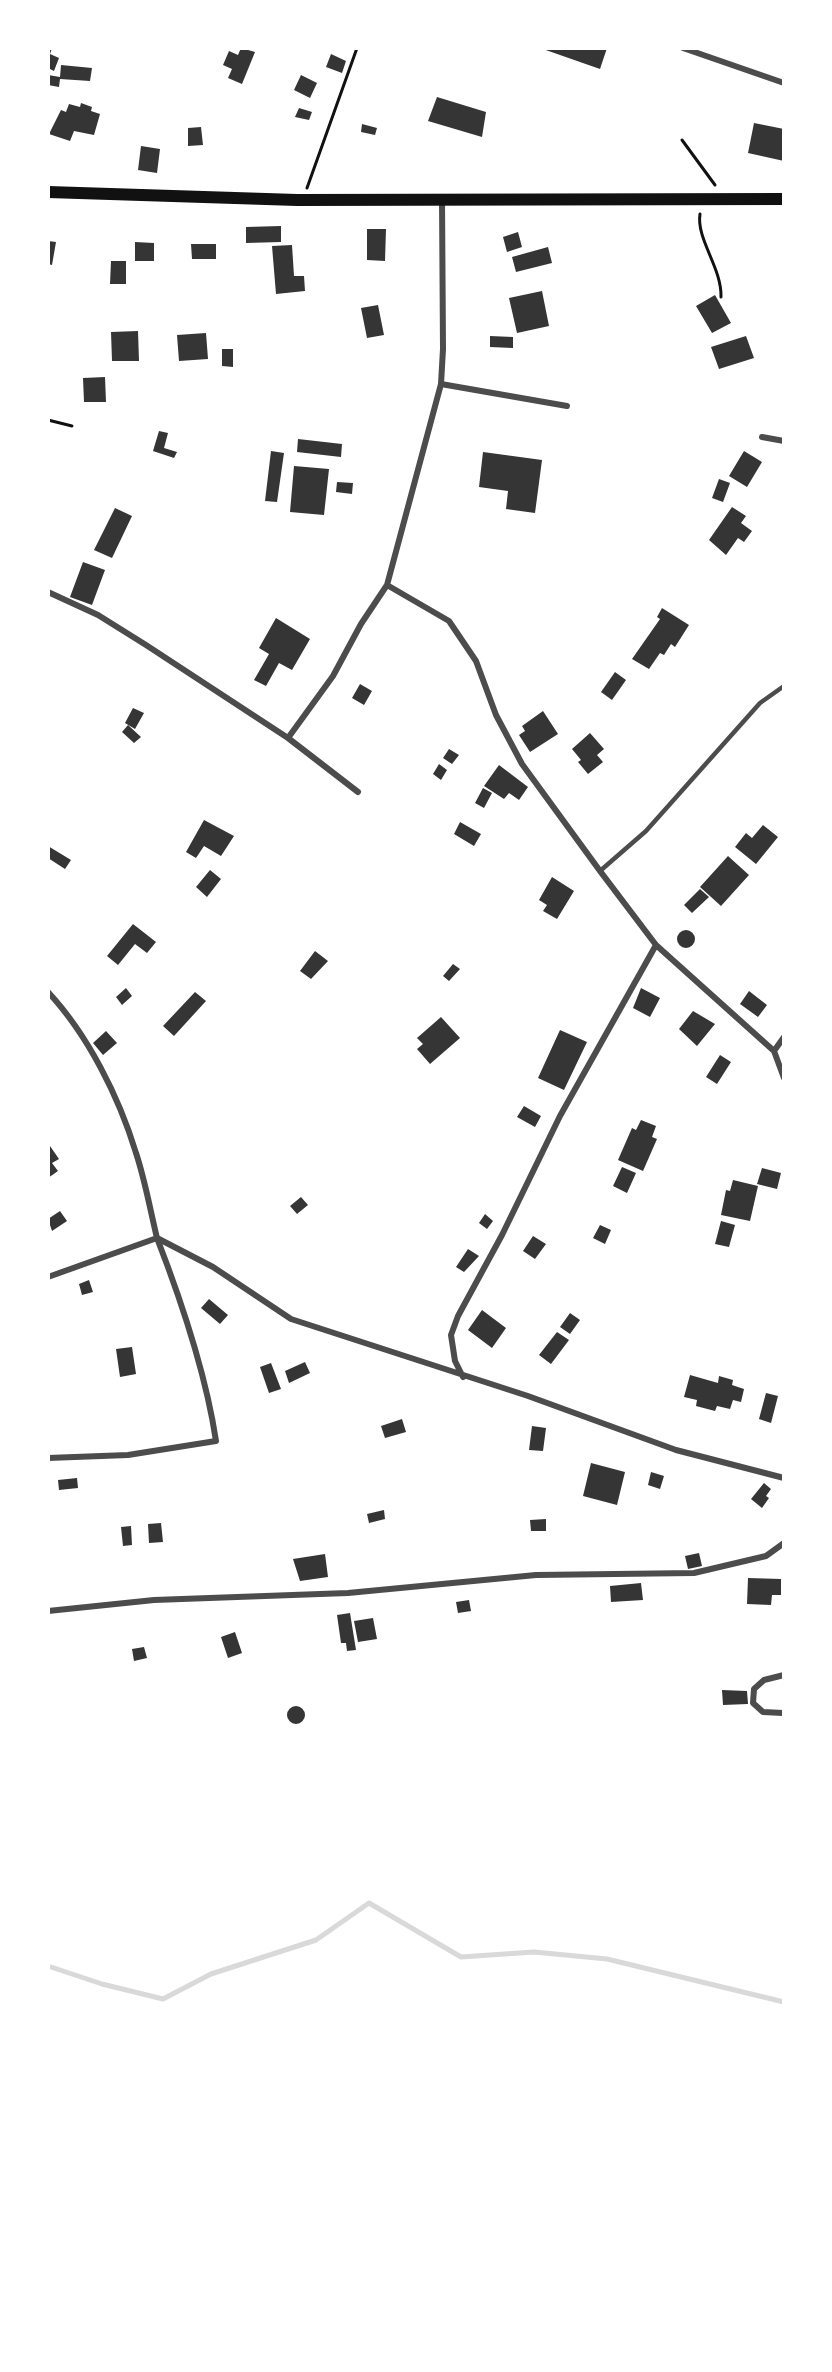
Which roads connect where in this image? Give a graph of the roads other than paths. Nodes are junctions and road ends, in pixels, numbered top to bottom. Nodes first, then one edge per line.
1 (682, 48) edge
2 (784, 83) edge
3 (48, 192) edge
4 (442, 198) junction
5 (784, 199) edge
6 (441, 384) junction
7 (567, 406) dead end
8 (762, 437) dead end
9 (784, 441) edge
10 (387, 585) junction
11 (48, 592) edge
12 (784, 686) edge
13 (288, 738) junction
14 (358, 792) dead end
15 (600, 871) junction
16 (656, 945) junction
17 (48, 992) edge
18 (784, 1036) edge
19 (774, 1051) junction
20 (784, 1078) edge
21 (156, 1238) junction
22 (48, 1277) edge
23 (464, 1377) junction
24 (48, 1458) edge
25 (784, 1478) edge
26 (784, 1543) edge
27 (48, 1611) edge
28 (784, 1675) edge
29 (783, 1713) edge

1 - 2 street
3 - 4 main road
4 - 5 main road
4 - 6 street
6 - 7 street
6 - 10 street
8 - 9 street
10 - 13 street
10 - 15 street
11 - 13 street
12 - 15 lane
13 - 14 street
15 - 16 street
16 - 19 street
16 - 23 street
17 - 21 street
18 - 19 street
19 - 20 street
21 - 22 street
21 - 23 street
21 - 24 street
23 - 25 street
26 - 27 street
28 - 29 street

